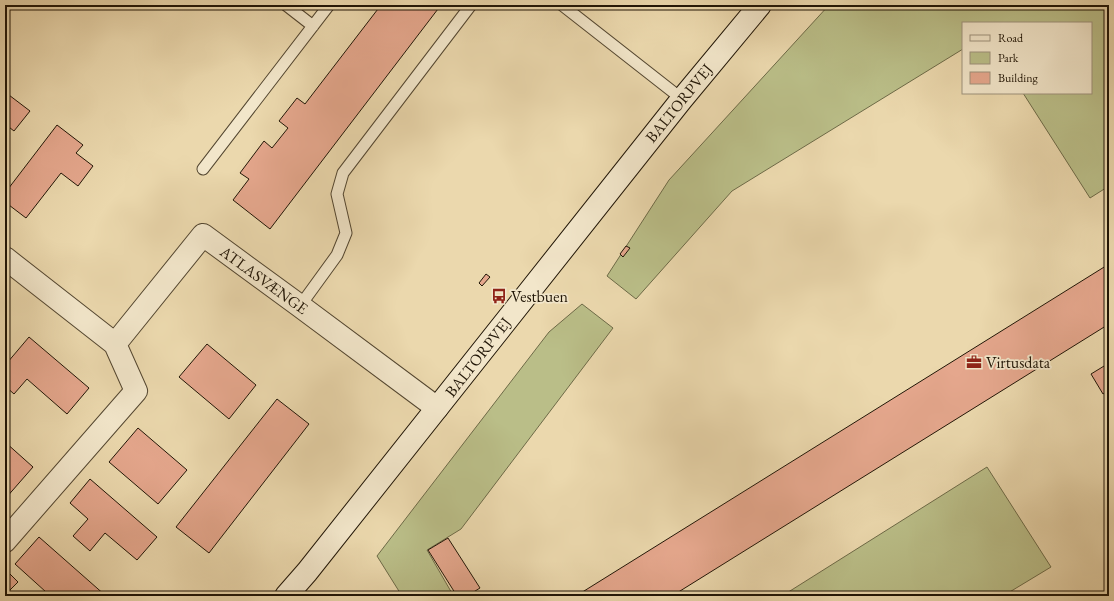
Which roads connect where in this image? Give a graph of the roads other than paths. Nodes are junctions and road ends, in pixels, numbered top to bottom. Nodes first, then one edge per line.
1 (286, 5) edge
2 (329, 5) edge
3 (471, 5) edge
4 (562, 5) edge
5 (760, 5) edge
6 (313, 26) junction
7 (682, 99) junction
8 (203, 169) dead end
9 (5, 258) edge
10 (300, 306) junction
11 (115, 344) junction
12 (437, 408) junction
13 (5, 541) edge
14 (286, 596) edge

1 - 6 lane
2 - 6 lane
3 - 10 lane
4 - 7 lane
5 - 7 street, BALTORPVEJ
6 - 8 lane
7 - 12 street, BALTORPVEJ
9 - 11 street
10 - 11 street, ATLASVÆNGE
10 - 12 street, ATLASVÆNGE
11 - 13 street
12 - 14 street, BALTORPVEJ

